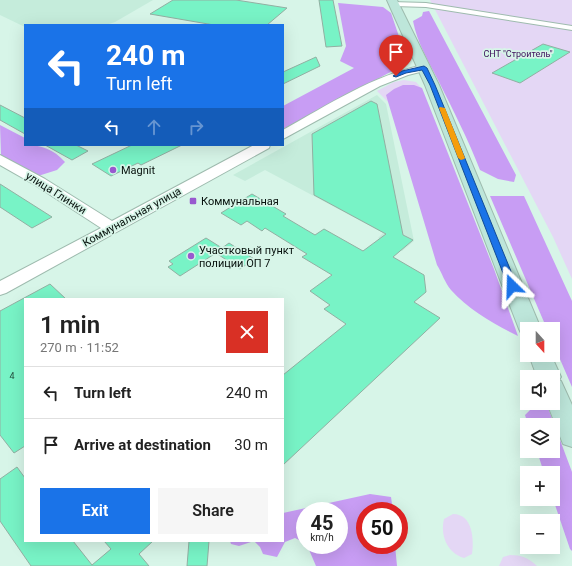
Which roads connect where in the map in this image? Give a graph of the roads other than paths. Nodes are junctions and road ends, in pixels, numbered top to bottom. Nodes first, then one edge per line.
1 (393, 2) edge
2 (572, 28) edge
3 (424, 68) junction
4 (284, 134) edge
5 (262, 146) edge
6 (0, 159) edge
7 (112, 228) junction
8 (0, 289) edge
9 (527, 322) edge
10 (560, 406) edge
11 (572, 436) edge

1 - 2 street
1 - 3 main road
3 - 4 street
3 - 9 main road
5 - 7 street, Коммунальная улица
6 - 7 street, улица Глинки
7 - 8 street, Коммунальная улица
10 - 11 main road

